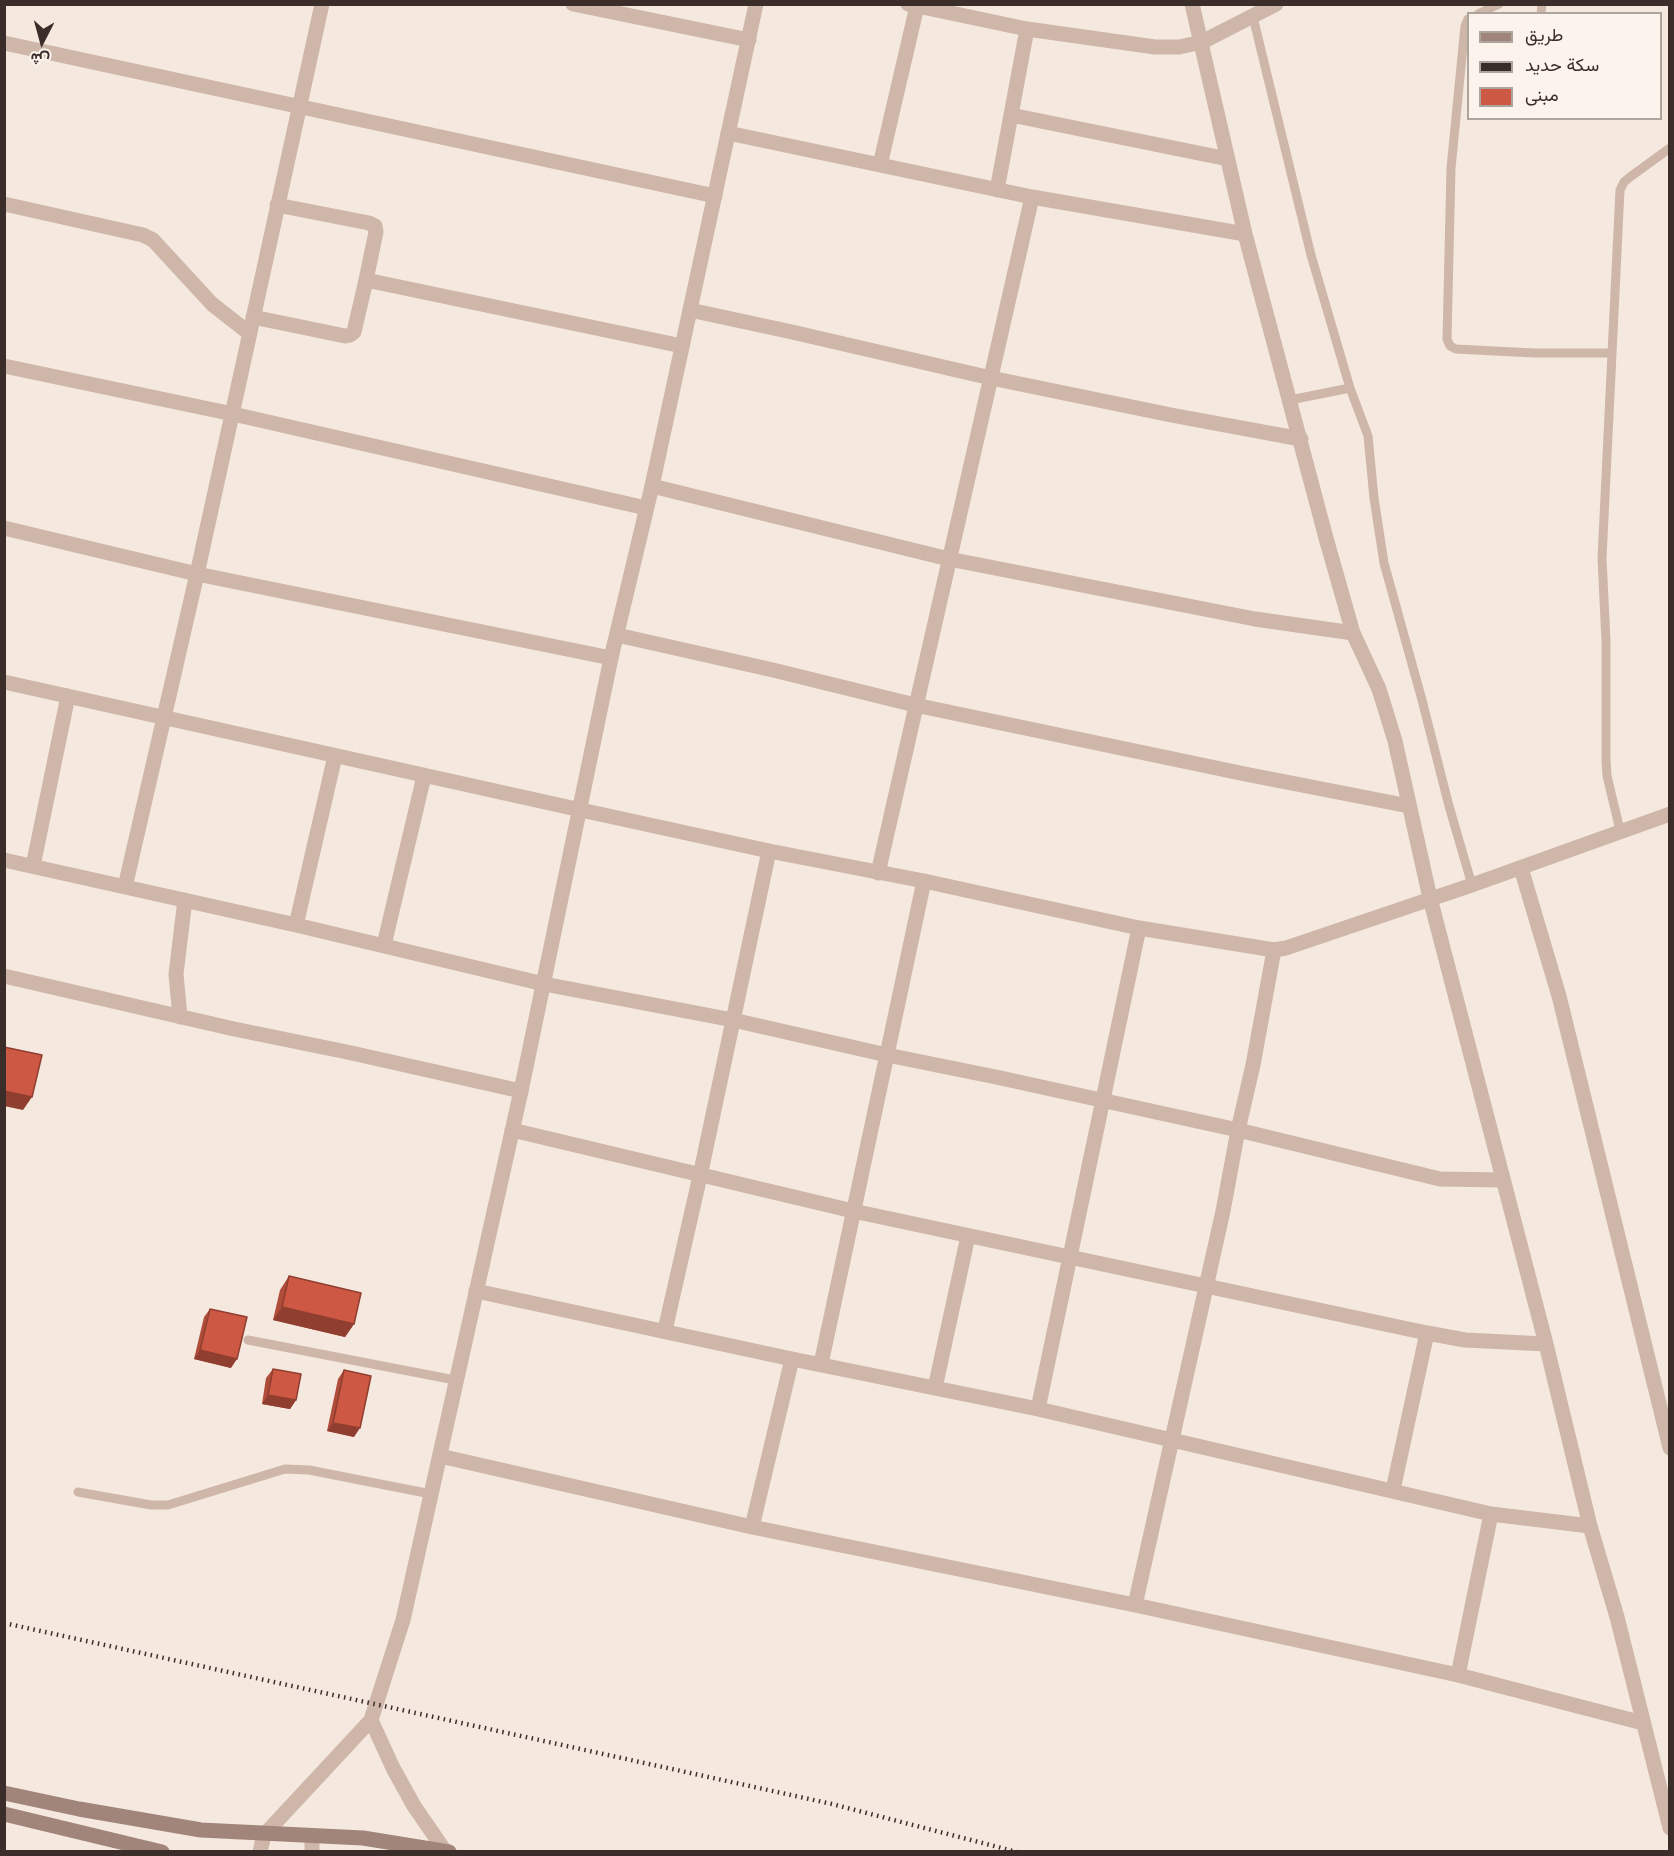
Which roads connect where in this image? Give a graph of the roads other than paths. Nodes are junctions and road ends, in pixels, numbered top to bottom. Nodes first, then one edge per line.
1 (322, 4) edge
2 (573, 4) edge
3 (756, 4) edge
4 (1192, 4) edge
5 (1276, 4) edge
6 (1499, 4) edge
7 (912, 5) edge
8 (626, 10) edge
9 (973, 11) edge
10 (1482, 12) edge
11 (1253, 17) junction
12 (1467, 21) edge
13 (1027, 29) junction
14 (749, 40) junction
15 (1202, 42) junction
16 (4, 43) edge
17 (298, 106) junction
18 (1011, 115) junction
19 (729, 133) junction
20 (1670, 148) edge
21 (1228, 159) junction
22 (880, 165) junction
23 (998, 189) junction
24 (715, 196) junction
25 (1032, 197) junction
26 (4, 204) edge
27 (277, 205) junction
28 (1245, 234) junction
29 (366, 280) junction
30 (690, 310) junction
31 (251, 325) junction
32 (682, 346) junction
33 (1611, 353) junction
34 (4, 366) edge
35 (991, 378) junction
36 (1350, 388) junction
37 (1290, 400) junction
38 (232, 414) junction
39 (1301, 439) junction
40 (652, 486) junction
41 (646, 508) junction
42 (4, 528) edge
43 (949, 559) junction
44 (197, 574) junction
45 (1353, 633) junction
46 (617, 635) junction
47 (611, 658) junction
48 (4, 682) edge
49 (68, 696) junction
50 (915, 705) junction
51 (164, 718) junction
52 (335, 756) junction
53 (424, 776) junction
54 (1409, 806) junction
55 (581, 810) junction
56 (1670, 814) edge
57 (1620, 830) junction
58 (769, 851) junction
59 (4, 860) edge
60 (33, 866) junction
61 (1521, 868) junction
62 (878, 873) junction
63 (924, 880) junction
64 (1472, 885) junction
65 (124, 887) junction
66 (1430, 898) junction
67 (184, 900) junction
68 (296, 925) junction
69 (1139, 928) junction
70 (384, 945) junction
71 (1274, 950) junction
72 (4, 976) edge
73 (544, 984) junction
74 (180, 1017) junction
75 (733, 1020) junction
76 (887, 1055) junction
77 (521, 1091) junction
78 (1103, 1100) junction
79 (512, 1130) junction
80 (1238, 1130) junction
81 (700, 1176) junction
82 (1503, 1180) junction
83 (853, 1211) junction
84 (968, 1236) junction
85 (1069, 1258) junction
86 (1207, 1286) junction
87 (476, 1291) junction
88 (665, 1330) junction
89 (1427, 1333) junction
90 (248, 1340) dead end
91 (1546, 1344) junction
92 (792, 1359) junction
93 (821, 1364) junction
94 (455, 1380) junction
95 (935, 1388) junction
96 (1038, 1408) junction
97 (1171, 1439) junction
98 (1670, 1448) edge
99 (440, 1456) junction
100 (1393, 1490) junction
101 (78, 1492) dead end
102 (431, 1494) junction
103 (1491, 1514) junction
104 (1590, 1526) junction
105 (752, 1527) junction
106 (1135, 1605) junction
107 (1458, 1675) junction
108 (371, 1720) junction
109 (1643, 1723) junction
110 (4, 1793) edge
111 (4, 1814) edge
112 (1670, 1828) edge
113 (264, 1834) junction
114 (312, 1844) edge
115 (162, 1851) edge
116 (260, 1851) edge
117 (447, 1851) edge

1 - 17 street
2 - 8 street
3 - 14 street
4 - 15 street
5 - 11 street
6 - 10 lane
7 - 9 street
7 - 22 street
8 - 14 street
9 - 13 street
11 - 15 street
11 - 36 lane
12 - 33 lane
13 - 15 street
13 - 18 street
14 - 19 street
15 - 21 street
16 - 17 street
17 - 24 street
17 - 27 street
18 - 21 street
18 - 23 street
19 - 22 street
19 - 24 street
20 - 33 lane
21 - 28 street
22 - 23 street
23 - 25 street
24 - 30 street
25 - 28 street
25 - 35 street
26 - 31 street
27 - 29 street
27 - 31 street
28 - 37 street
29 - 31 street
29 - 32 street
30 - 32 street
30 - 35 street
31 - 38 street
32 - 40 street
33 - 57 lane
34 - 38 street
35 - 39 street
35 - 43 street
36 - 37 lane
36 - 64 lane
37 - 39 street
38 - 41 street
38 - 44 street
39 - 45 street
40 - 41 street
40 - 43 street
41 - 46 street
42 - 44 street
43 - 45 street
43 - 50 street
44 - 47 street
44 - 51 street
45 - 54 street
46 - 47 street
46 - 50 street
47 - 55 street
48 - 49 street
49 - 51 street
49 - 60 street
50 - 54 street
50 - 62 street
51 - 52 street
51 - 65 street
52 - 53 street
52 - 68 street
53 - 55 street
53 - 70 street
54 - 66 street
55 - 58 street
55 - 73 street
56 - 57 street
57 - 61 street
58 - 62 street
58 - 75 street
59 - 60 street
60 - 65 street
61 - 64 street
61 - 98 street
62 - 63 street
63 - 69 street
63 - 76 street
64 - 66 street
65 - 67 street
66 - 71 street
66 - 82 street
67 - 68 street
67 - 74 street
68 - 70 street
69 - 71 street
69 - 78 street
70 - 73 street
71 - 80 street
72 - 74 street
73 - 75 street
73 - 77 street
74 - 77 street
75 - 76 street
75 - 81 street
76 - 78 street
76 - 83 street
77 - 79 street
78 - 80 street
78 - 85 street
79 - 81 street
79 - 87 street
80 - 82 street
80 - 86 street
81 - 83 street
81 - 88 street
82 - 91 street
83 - 84 street
83 - 93 street
84 - 85 street
84 - 95 street
85 - 86 street
85 - 96 street
86 - 89 street
86 - 97 street
87 - 88 street
87 - 94 street
88 - 92 street
89 - 91 street
89 - 100 street
90 - 94 lane
91 - 104 street
92 - 93 street
92 - 105 street
93 - 95 street
94 - 99 street
95 - 96 street
96 - 97 street
97 - 100 street
97 - 106 street
99 - 102 street
99 - 105 street
100 - 103 street
101 - 102 lane
102 - 108 street
103 - 104 street
103 - 107 street
104 - 109 street
105 - 106 street
106 - 107 street
107 - 109 street
108 - 113 street
108 - 117 street
109 - 112 street
110 - 113 main road
111 - 115 main road
113 - 114 main road
113 - 116 street
114 - 117 main road

